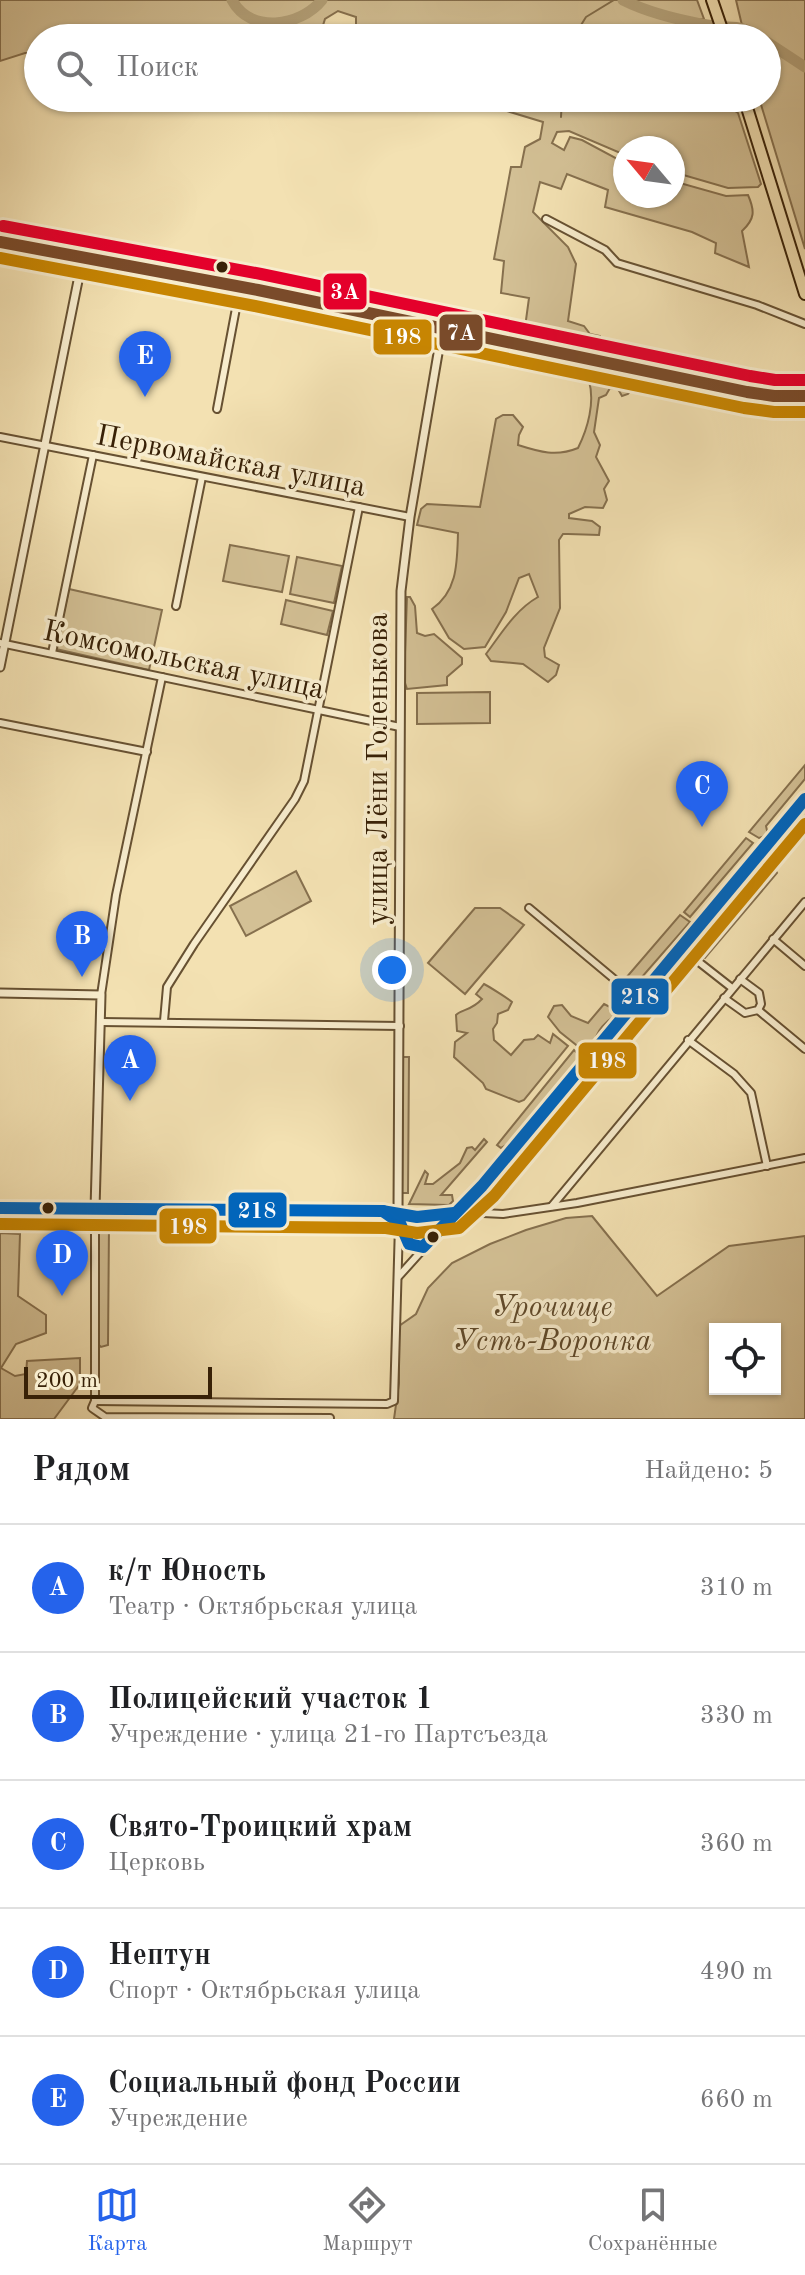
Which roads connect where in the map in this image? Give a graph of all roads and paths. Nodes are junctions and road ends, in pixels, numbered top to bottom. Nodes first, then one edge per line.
1 (712, 0) edge
2 (720, 24) edge
3 (748, 112) edge
4 (546, 219) dead end
5 (0, 242) edge
6 (83, 256) junction
7 (240, 287) junction
8 (805, 294) edge
9 (805, 324) edge
10 (442, 330) junction
11 (805, 396) edge
12 (217, 409) dead end
13 (0, 437) edge
14 (44, 445) junction
15 (93, 455) junction
16 (202, 477) junction
17 (359, 507) junction
18 (410, 517) junction
19 (176, 606) dead end
20 (2, 643) edge
21 (52, 653) junction
22 (0, 667) edge
23 (162, 677) junction
24 (318, 710) junction
25 (0, 723) edge
26 (400, 727) junction
27 (147, 752) junction
28 (805, 799) edge
29 (805, 902) edge
30 (529, 908) dead end
31 (773, 939) junction
32 (681, 948) junction
33 (805, 966) edge
34 (740, 979) junction
35 (732, 988) junction
36 (0, 993) edge
37 (101, 995) junction
38 (724, 998) junction
39 (638, 999) junction
40 (758, 1010) junction
41 (164, 1021) junction
42 (101, 1022) junction
43 (400, 1026) junction
44 (688, 1040) junction
45 (805, 1049) edge
46 (805, 1158) edge
47 (767, 1166) junction
48 (464, 1206) junction
49 (552, 1206) junction
50 (0, 1208) edge
51 (95, 1209) junction
52 (383, 1211) junction
53 (398, 1212) junction
54 (454, 1213) junction
55 (417, 1217) junction
56 (400, 1223) junction
57 (404, 1235) junction
58 (430, 1242) junction
59 (398, 1280) junction
60 (95, 1401) junction
61 (330, 1418) edge

1 - 2 highway
3 - 8 highway
4 - 9 street
5 - 6 main road
6 - 7 main road
6 - 14 street
7 - 10 main road
7 - 12 street
10 - 11 main road
10 - 18 street, улица Лёни Голенькова
13 - 14 street, Первомайская улица
14 - 15 street, Первомайская улица
14 - 20 street
15 - 16 street, Первомайская улица
15 - 21 street
16 - 17 street, Первомайская улица
16 - 19 street
17 - 18 street, Первомайская улица
17 - 24 street
18 - 26 street, улица Лёни Голенькова
20 - 21 street, Комсомольская улица
20 - 22 street
21 - 23 street, Комсомольская улица
23 - 24 street, Комсомольская улица
23 - 27 street
24 - 26 street, Комсомольская улица
24 - 41 street
25 - 27 street
26 - 43 street, улица Лёни Голенькова
27 - 37 street
28 - 32 main road
29 - 31 street
30 - 39 street
31 - 33 street
31 - 34 street
32 - 35 street
32 - 39 main road
34 - 35 street
34 - 40 street
35 - 38 street
36 - 37 street
37 - 42 street
38 - 40 street
38 - 44 street
39 - 48 main road
40 - 45 street
41 - 42 street
41 - 43 street
42 - 51 street
43 - 53 street, улица Лёни Голенькова
44 - 47 street
44 - 49 street
46 - 47 street
47 - 49 street
48 - 49 street
48 - 54 main road
50 - 51 main road
51 - 52 main road
51 - 60 street
52 - 53 main road
52 - 56 main road
53 - 55 main road
53 - 56 street
54 - 55 main road
54 - 58 main road
55 - 57 main road
55 - 58 main road
56 - 57 main road
56 - 59 street
57 - 58 main road
58 - 59 street
59 - 60 street
60 - 61 street

